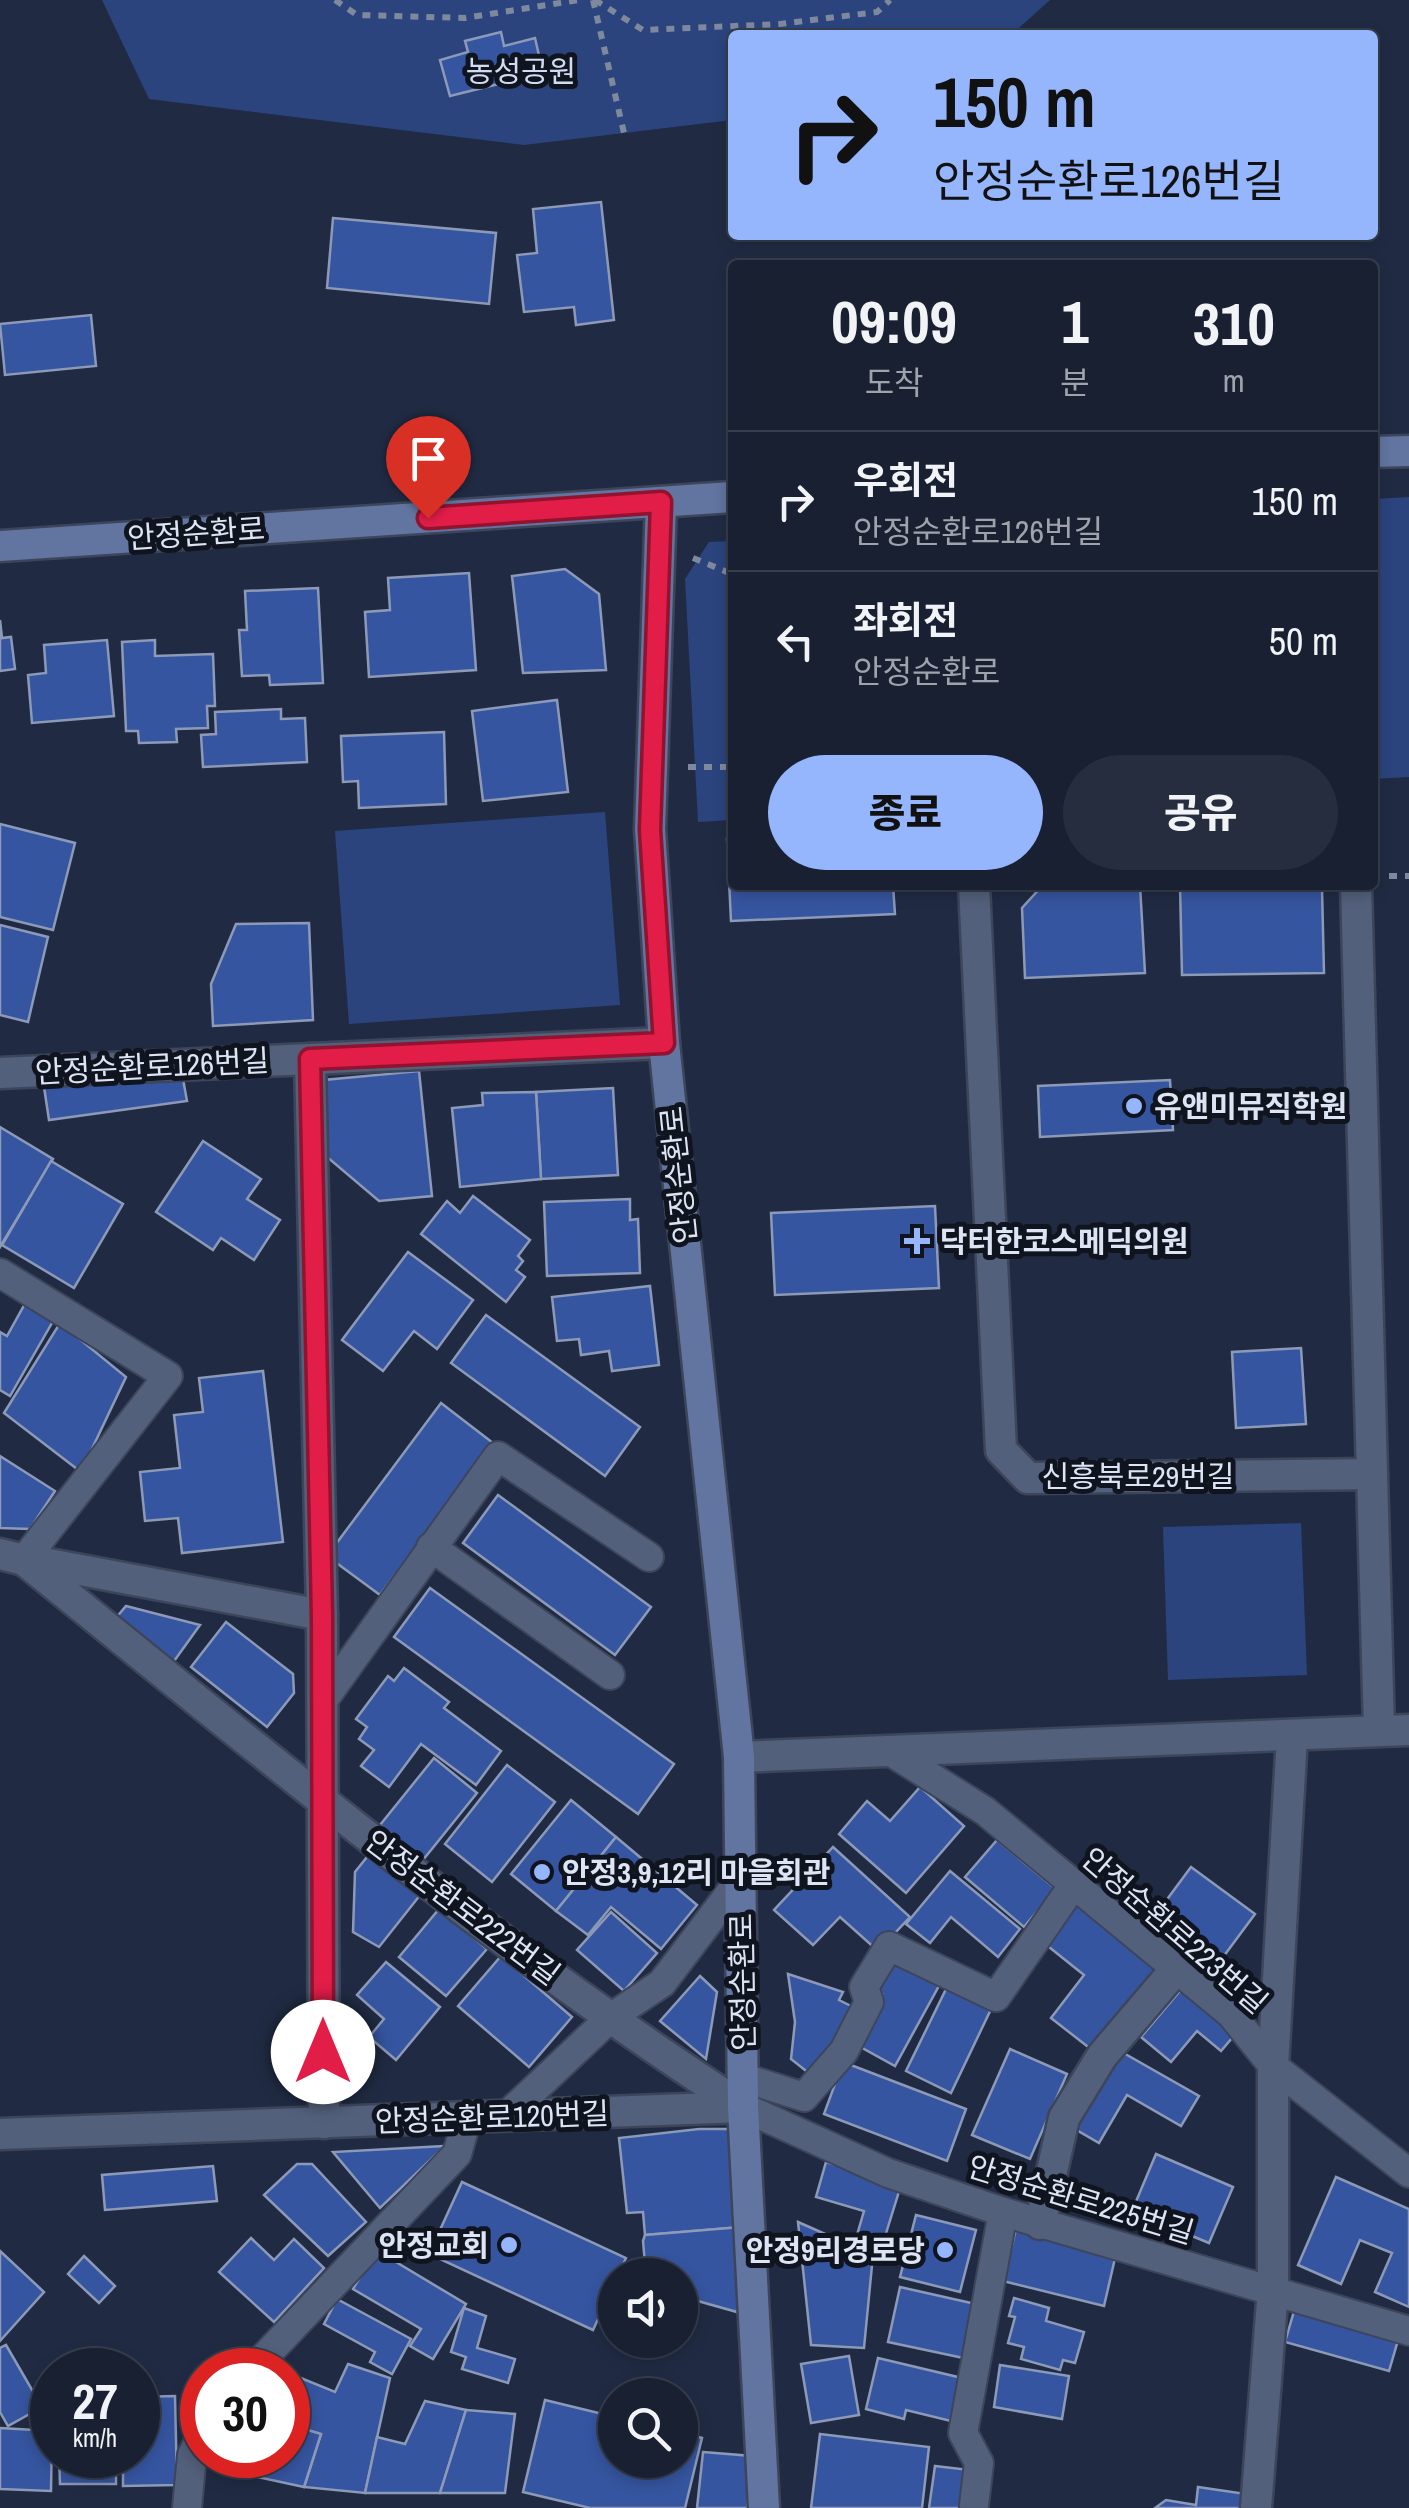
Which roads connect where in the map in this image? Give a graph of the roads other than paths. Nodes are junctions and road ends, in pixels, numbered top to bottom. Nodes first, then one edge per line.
1 (1409, 451) edge
2 (1378, 452) edge
3 (728, 497) edge
4 (661, 502) junction
5 (0, 546) edge
6 (974, 890) edge
7 (1356, 890) edge
8 (664, 1043) junction
9 (310, 1059) junction
10 (0, 1073) edge
11 (0, 1273) edge
12 (1372, 1474) junction
13 (431, 1548) junction
14 (12, 1557) edge
15 (649, 1557) dead end
16 (322, 1615) junction
17 (610, 1675) dead end
18 (322, 1702) junction
19 (1394, 1730) edge
20 (1292, 1736) junction
21 (888, 1750) junction
22 (739, 1757) junction
23 (322, 1801) junction
24 (740, 1880) junction
25 (1074, 1884) junction
26 (1176, 1969) junction
27 (610, 2018) junction
28 (1273, 2066) junction
29 (744, 2092) junction
30 (506, 2116) junction
31 (466, 2118) junction
32 (324, 2123) junction
33 (0, 2134) edge
34 (1409, 2174) edge
35 (1003, 2212) junction
36 (1040, 2224) junction
37 (1273, 2289) junction
38 (1409, 2331) edge
39 (273, 2348) edge
40 (190, 2478) edge
41 (974, 2505) dead end
42 (188, 2508) edge
43 (764, 2508) edge
44 (1256, 2508) edge

1 - 2 street
3 - 4 street
4 - 5 street, 안정순환로
4 - 8 street, 안정순환로
6 - 12 street, 신흥북로29번길
7 - 12 street
8 - 9 street, 안정순환로126번길
8 - 22 street, 안정순환로
9 - 10 street, 안정순환로126번길
9 - 16 street
11 - 14 lane
12 - 19 street
13 - 15 lane
13 - 17 lane
13 - 18 lane
14 - 16 street
14 - 23 street, 안정순환로222번길
16 - 18 street
18 - 23 street
19 - 20 street
20 - 21 street
20 - 28 street
21 - 22 street
21 - 25 lane, 안정순환로223번길
22 - 24 street, 안정순환로
23 - 27 street, 안정순환로222번길
23 - 32 street
24 - 27 lane
24 - 29 street, 안정순환로
25 - 26 lane, 안정순환로223번길
25 - 29 lane
26 - 28 lane, 안정순환로223번길
26 - 36 street
27 - 29 street, 안정순환로222번길
27 - 30 lane
28 - 34 lane, 안정순환로223번길
28 - 37 street
29 - 30 street, 안정순환로120번길
29 - 35 lane, 안정순환로225번길
29 - 43 street, 안정순환로
30 - 31 street, 안정순환로120번길
31 - 32 street, 안정순환로120번길
31 - 39 lane
32 - 33 street, 안정순환로120번길
35 - 36 lane, 안정순환로225번길
35 - 41 lane
36 - 37 lane, 안정순환로225번길
37 - 38 lane, 안정순환로225번길
37 - 44 street
40 - 42 lane

